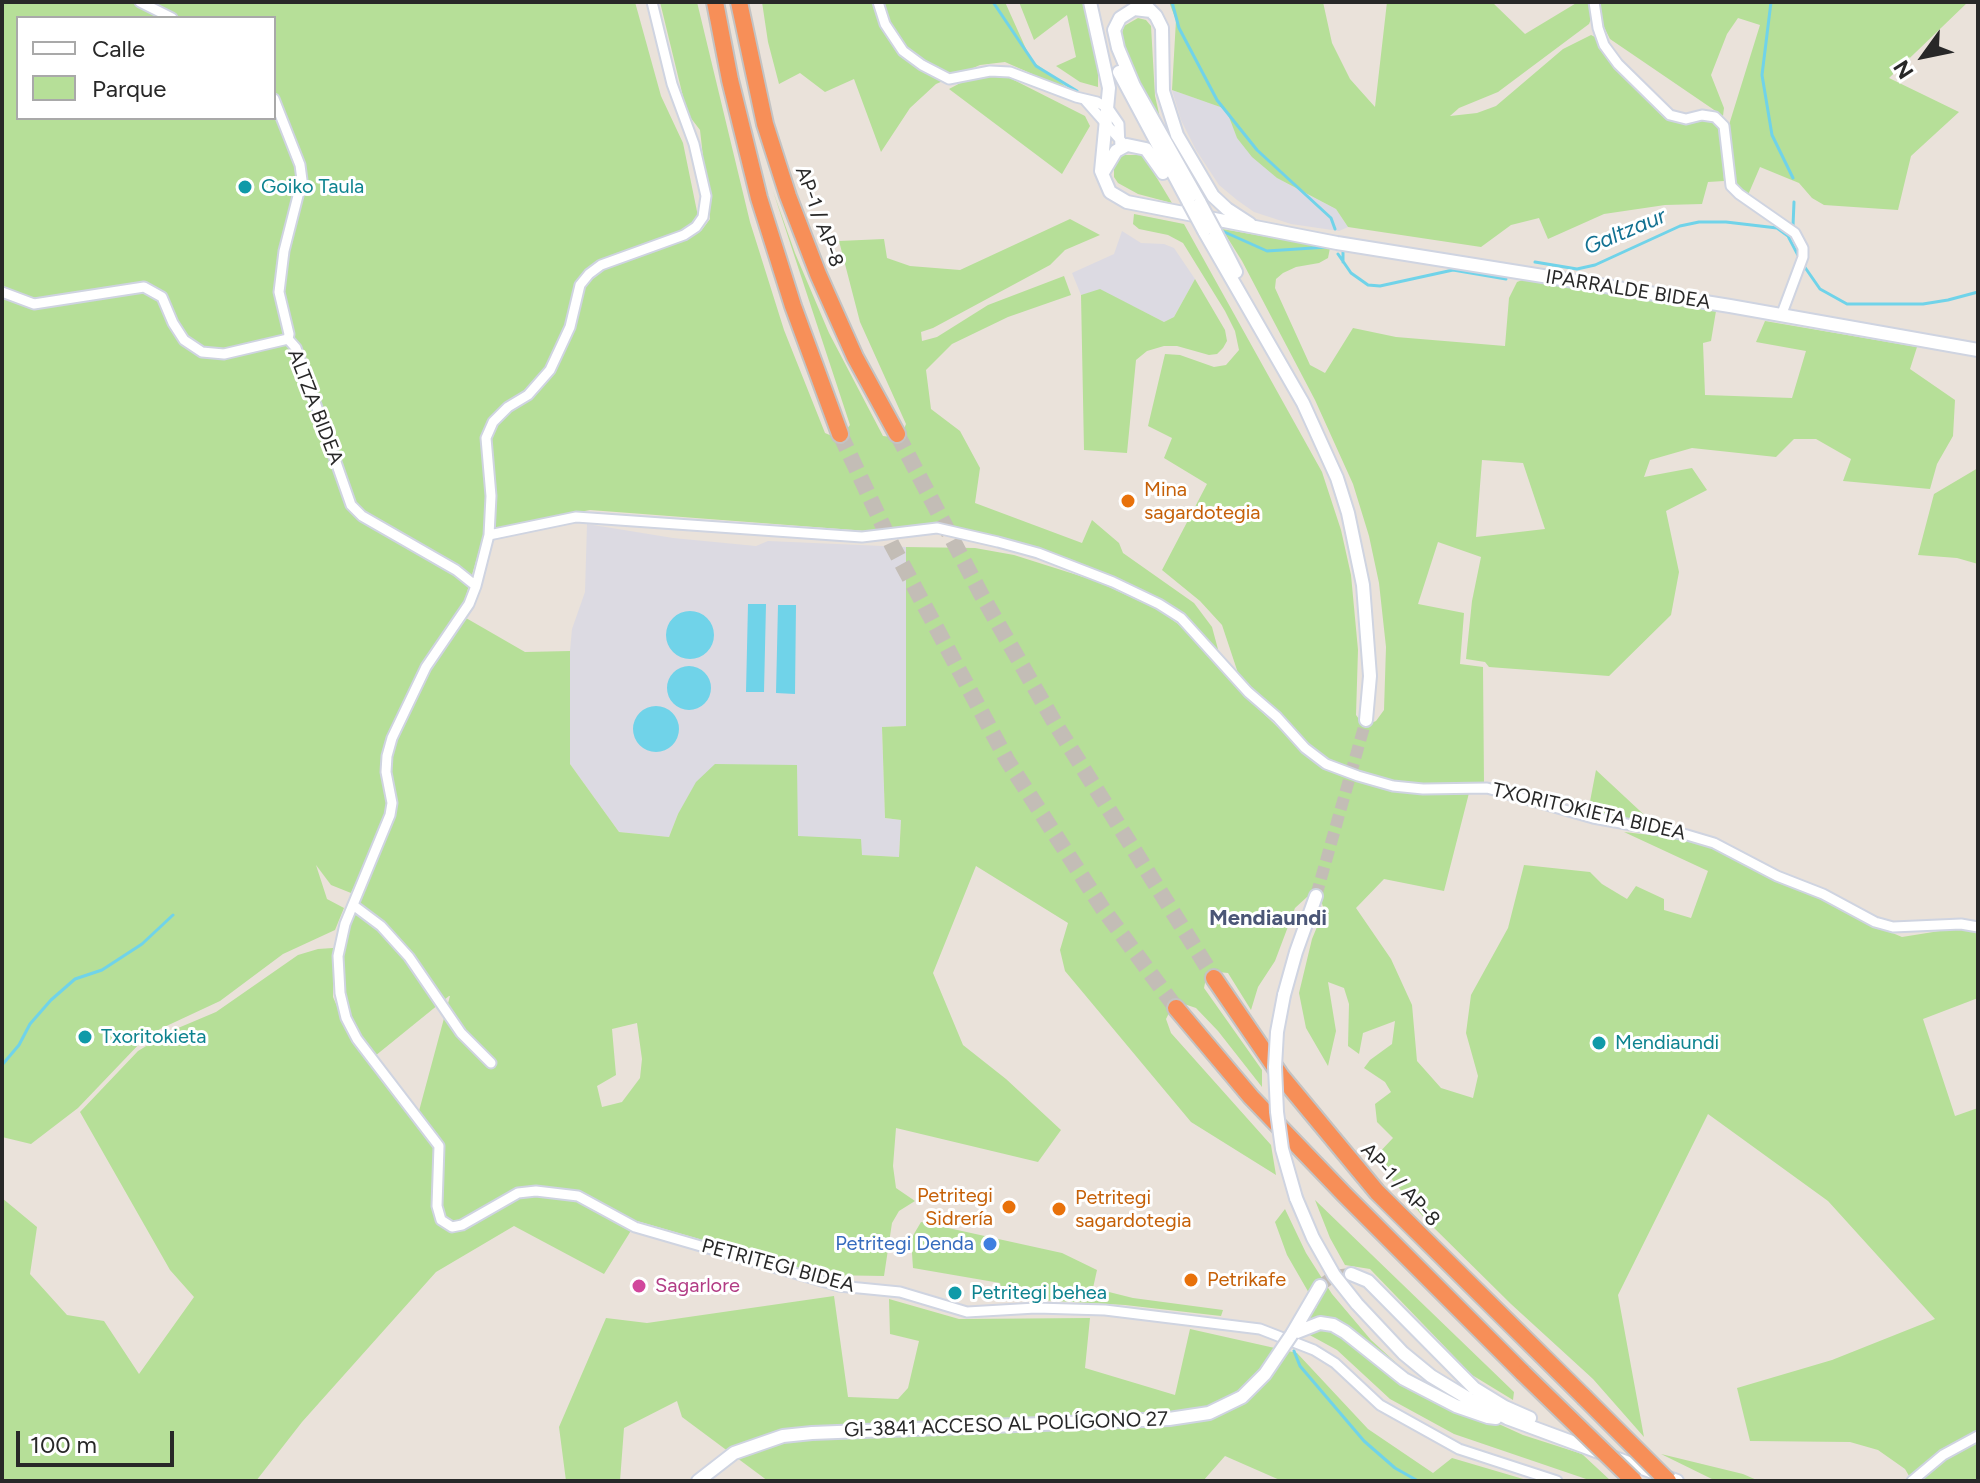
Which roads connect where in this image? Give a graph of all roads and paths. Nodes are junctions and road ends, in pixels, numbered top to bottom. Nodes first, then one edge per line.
1 (140, 2) edge
2 (652, 2) edge
3 (715, 2) edge
4 (739, 2) edge
5 (878, 2) edge
6 (1090, 2) edge
7 (1099, 2) edge
8 (1594, 2) edge
9 (1147, 6) edge
10 (168, 16) edge
11 (1109, 88) junction
12 (1088, 100) junction
13 (276, 104) edge
14 (1108, 108) junction
15 (1106, 127) junction
16 (1123, 145) junction
17 (1197, 169) junction
18 (1104, 178) junction
19 (1213, 196) junction
20 (1191, 206) junction
21 (1210, 214) junction
22 (1217, 220) junction
23 (1278, 231) junction
24 (2, 292) edge
25 (1781, 316) junction
26 (288, 339) junction
27 (1978, 350) edge
28 (1290, 380) junction
29 (840, 434) tunnel mouth
30 (897, 434) tunnel mouth
31 (489, 535) junction
32 (476, 586) junction
33 (1366, 720) tunnel mouth
34 (1316, 896) tunnel mouth
35 (353, 905) junction
36 (1978, 927) edge
37 (1214, 978) tunnel mouth
38 (1176, 1008) tunnel mouth
39 (491, 1063) dead end
40 (1351, 1274) dead end
41 (1320, 1286) tunnel mouth
42 (1292, 1334) junction
43 (1507, 1418) junction
44 (1556, 1435) junction
45 (1978, 1436) edge
46 (698, 1481) edge
47 (1557, 1481) edge
48 (1634, 1481) edge
49 (1668, 1481) edge
50 (1677, 1481) edge
51 (1912, 1481) edge

1 - 10 street
2 - 31 street
3 - 29 highway
4 - 30 highway, AP-1 / AP-8
5 - 12 street
6 - 11 main road
7 - 20 main road
8 - 25 street
9 - 17 main road
9 - 20 main road
11 - 12 street
11 - 14 main road
12 - 14 street
12 - 15 street
13 - 26 street
14 - 15 main road
14 - 16 street
15 - 16 street
15 - 18 main road
16 - 18 main road
16 - 20 main road
17 - 19 main road
17 - 22 main road
18 - 20 main road
19 - 21 main road
19 - 22 main road
20 - 21 main road
20 - 22 main road, bridge
20 - 22 main road
21 - 22 main road
22 - 23 main road
22 - 23 main road
22 - 28 main road
22 - 28 main road
23 - 25 main road, IPARRALDE BIDEA
24 - 26 street, ALTZA BIDEA
25 - 27 main road, IPARRALDE BIDEA
26 - 32 street, ALTZA BIDEA
28 - 33 main road
31 - 32 street
31 - 36 street, TXORITOKIETA BIDEA
32 - 35 street
34 - 43 main road, bridge
35 - 39 street
35 - 47 street, PETRITEGI BIDEA
37 - 49 highway, AP-1 / AP-8, bridge
38 - 48 highway, bridge
40 - 44 main road
41 - 42 main road, GI-3841 ACCESO AL POLÍGONO 27
42 - 43 main road
42 - 46 main road, GI-3841 ACCESO AL POLÍGONO 27, bridge
43 - 44 main road
44 - 50 main road
45 - 51 street

